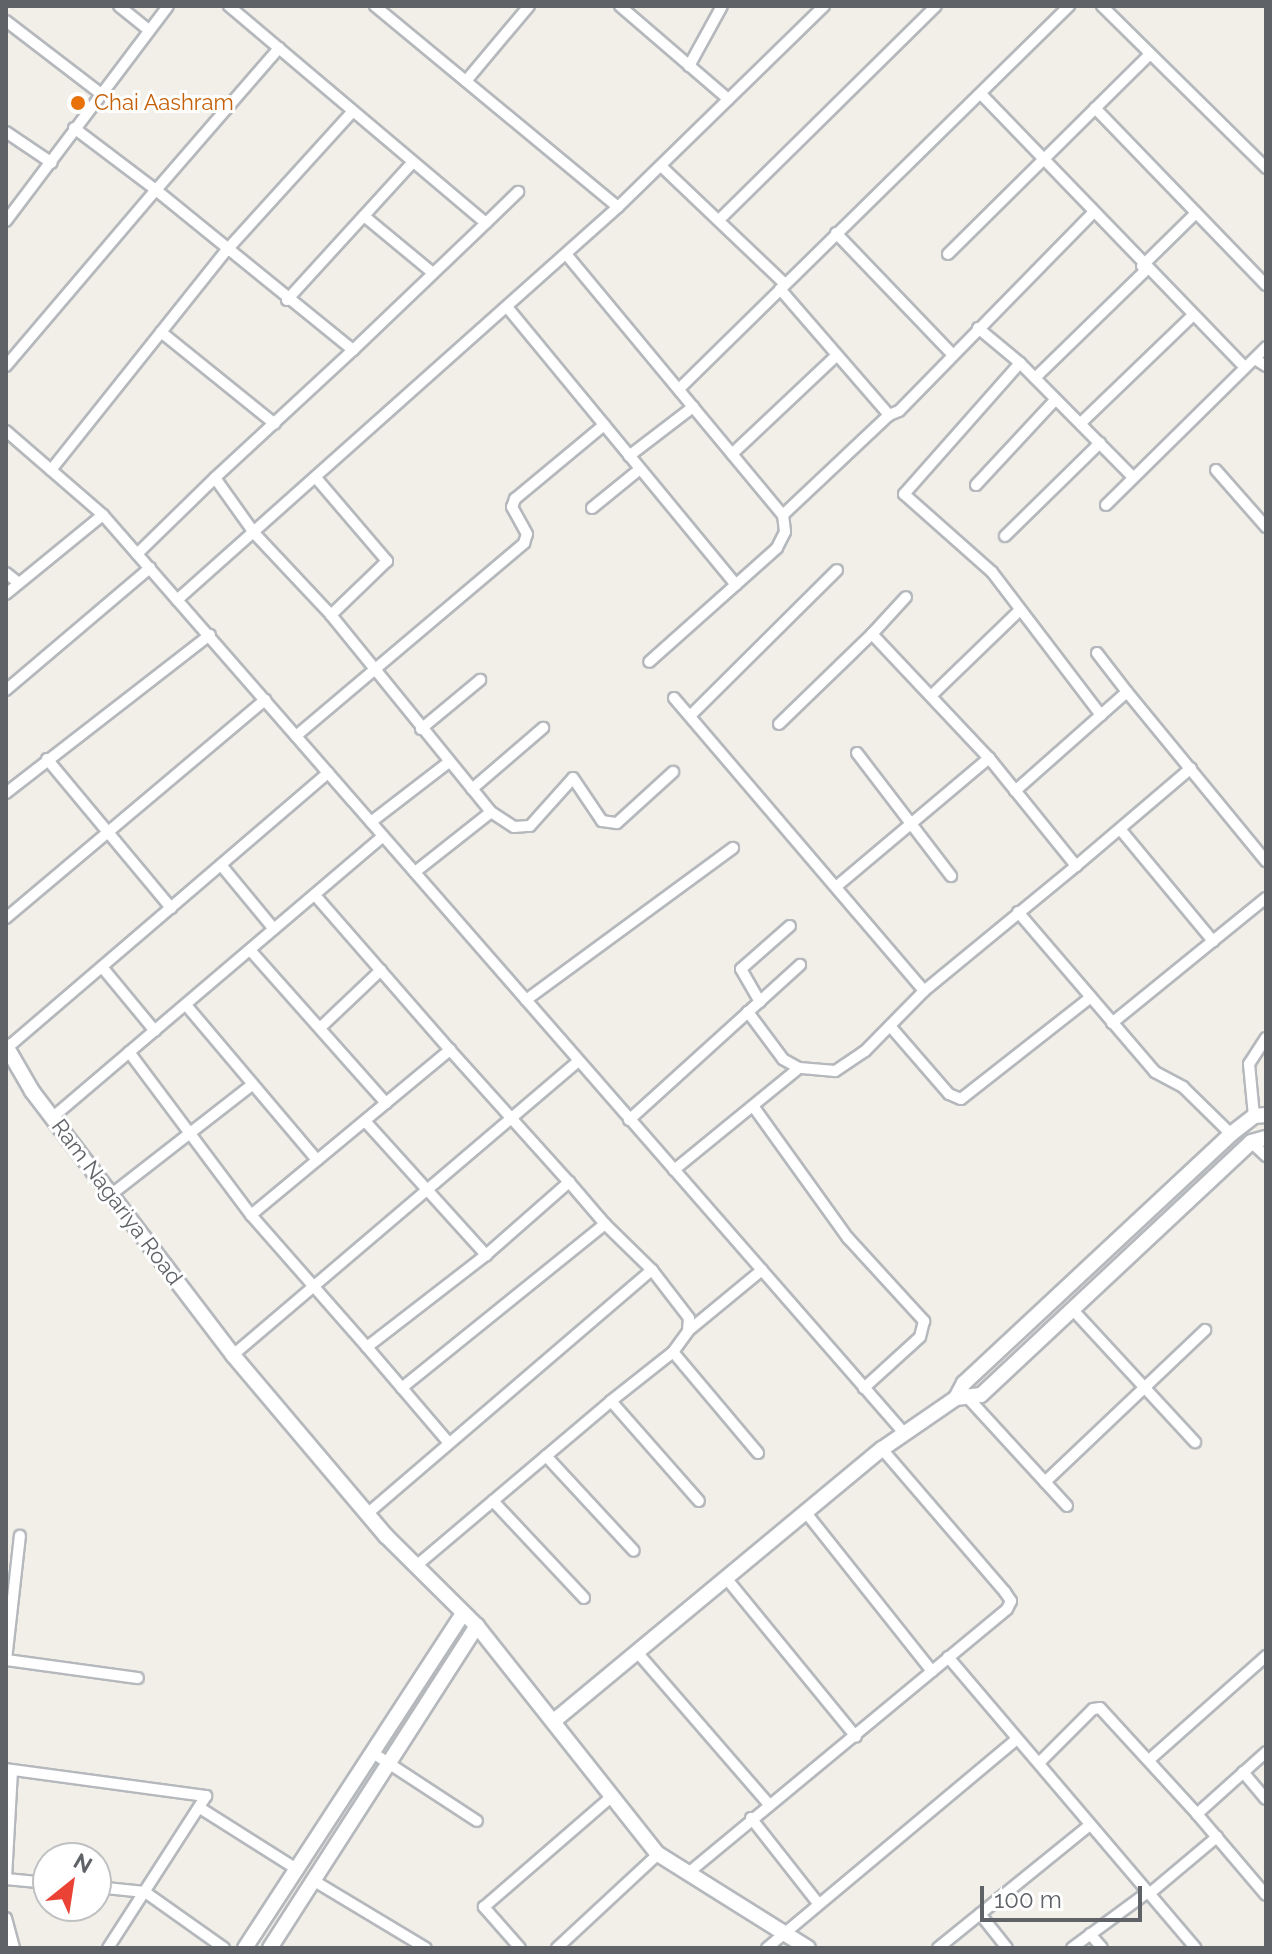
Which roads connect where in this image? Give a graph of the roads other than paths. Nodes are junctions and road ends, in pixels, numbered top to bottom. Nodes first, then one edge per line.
1 (119, 6) edge
2 (168, 6) edge
3 (229, 6) edge
4 (529, 6) edge
5 (620, 6) edge
6 (722, 6) edge
7 (824, 6) edge
8 (936, 6) edge
9 (1102, 6) edge
10 (382, 8) edge
11 (1064, 8) edge
12 (6, 21) edge
13 (149, 30) junction
14 (279, 48) junction
15 (1150, 54) junction
16 (689, 66) junction
17 (466, 81) junction
18 (100, 93) junction
19 (982, 95) junction
20 (728, 99) junction
21 (1095, 108) junction
22 (352, 112) junction
23 (74, 128) junction
24 (6, 132) edge
25 (1042, 159) junction
26 (52, 163) junction
27 (411, 164) junction
28 (661, 166) junction
29 (1266, 168) edge
30 (156, 190) junction
31 (518, 192) dead end
32 (618, 207) junction
33 (1093, 213) junction
34 (1196, 213) junction
35 (364, 216) junction
36 (720, 219) junction
37 (6, 221) edge
38 (486, 223) junction
39 (836, 233) junction
40 (226, 251) junction
41 (566, 254) junction
42 (948, 254) dead end
43 (1144, 268) junction
44 (433, 273) junction
45 (1266, 285) edge
46 (783, 286) junction
47 (287, 300) junction
48 (507, 307) junction
49 (1191, 317) junction
50 (978, 328) junction
51 (161, 332) junction
52 (1266, 347) edge
53 (353, 350) junction
54 (952, 354) junction
55 (837, 355) junction
56 (1255, 359) junction
57 (1020, 363) junction
58 (6, 366) edge
59 (1266, 366) edge
60 (1245, 367) junction
61 (1035, 378) junction
62 (679, 389) junction
63 (1056, 399) junction
64 (693, 407) junction
65 (889, 415) junction
66 (1081, 423) junction
67 (275, 424) junction
68 (604, 425) junction
69 (6, 431) edge
70 (1100, 443) junction
71 (732, 454) junction
72 (629, 456) junction
73 (640, 469) junction
74 (51, 470) junction
75 (1216, 470) dead end
76 (1132, 476) junction
77 (215, 478) junction
78 (317, 479) junction
79 (976, 485) dead end
80 (1106, 505) dead end
81 (592, 508) dead end
82 (103, 515) junction
83 (783, 515) junction
84 (1266, 527) edge
85 (255, 534) junction
86 (1005, 536) dead end
87 (137, 554) junction
88 (150, 568) junction
89 (837, 570) dead end
90 (6, 573) edge
91 (19, 583) junction
92 (736, 585) junction
93 (6, 594) edge
94 (906, 597) dead end
95 (177, 600) junction
96 (1019, 611) junction
97 (331, 615) junction
98 (872, 634) junction
99 (210, 635) junction
100 (1097, 653) dead end
101 (649, 662) dead end
102 (373, 672) junction
103 (480, 680) dead end
104 (6, 690) edge
105 (1127, 692) junction
106 (932, 695) junction
107 (674, 698) dead end
108 (265, 700) junction
109 (1101, 715) junction
110 (690, 716) junction
111 (779, 724) dead end
112 (543, 728) dead end
113 (421, 729) junction
114 (296, 736) junction
115 (857, 753) dead end
116 (989, 758) junction
117 (47, 759) junction
118 (449, 762) junction
119 (1191, 768) junction
120 (673, 772) dead end
121 (328, 773) junction
122 (472, 789) junction
123 (1015, 791) junction
124 (6, 793) edge
125 (491, 812) junction
126 (371, 822) junction
127 (913, 822) junction
128 (1120, 829) junction
129 (107, 833) junction
130 (383, 836) junction
131 (733, 848) dead end
132 (1266, 861) edge
133 (221, 865) junction
134 (1076, 866) junction
135 (415, 872) junction
136 (951, 876) dead end
137 (837, 886) junction
138 (315, 895) junction
139 (1266, 898) edge
140 (171, 908) junction
141 (1018, 912) junction
142 (6, 918) edge
143 (790, 926) dead end
144 (274, 929) junction
145 (1213, 941) junction
146 (250, 950) junction
147 (800, 965) dead end
148 (102, 967) junction
149 (381, 970) junction
150 (924, 991) junction
151 (1091, 997) junction
152 (526, 1000) junction
153 (760, 1002) junction
154 (186, 1005) junction
155 (748, 1012) junction
156 (1112, 1023) junction
157 (890, 1026) junction
158 (320, 1028) junction
159 (155, 1031) junction
160 (1266, 1038) edge
161 (7, 1047) edge
162 (450, 1050) junction
163 (129, 1052) junction
164 (579, 1061) junction
165 (799, 1068) junction
166 (253, 1084) junction
167 (386, 1103) junction
168 (753, 1106) junction
169 (1260, 1116) edge
170 (53, 1117) junction
171 (512, 1120) junction
172 (629, 1120) junction
173 (365, 1121) junction
174 (190, 1134) junction
175 (1231, 1134) junction
176 (1259, 1140) edge
177 (1266, 1156) edge
178 (317, 1160) junction
179 (674, 1170) junction
180 (569, 1182) junction
181 (431, 1190) junction
182 (113, 1193) junction
183 (251, 1215) junction
184 (605, 1224) junction
185 (486, 1255) junction
186 (652, 1270) junction
187 (762, 1270) junction
188 (317, 1288) junction
189 (1073, 1310) junction
190 (1205, 1330) dead end
191 (688, 1331) junction
192 (367, 1347) junction
193 (673, 1352) junction
194 (233, 1355) junction
195 (402, 1388) junction
196 (864, 1388) junction
197 (1144, 1388) junction
198 (963, 1399) junction
199 (611, 1401) junction
200 (904, 1433) junction
201 (1195, 1442) dead end
202 (449, 1443) junction
203 (882, 1449) junction
204 (758, 1453) dead end
205 (546, 1456) junction
206 (1045, 1482) junction
207 (493, 1501) junction
208 (699, 1501) dead end
209 (1067, 1506) dead end
210 (367, 1514) junction
211 (807, 1514) junction
212 (20, 1536) dead end
213 (634, 1551) dead end
214 (416, 1566) junction
215 (726, 1578) junction
216 (584, 1598) dead end
217 (463, 1613) junction
218 (477, 1626) junction
219 (637, 1652) junction
220 (1266, 1656) edge
221 (948, 1657) junction
222 (6, 1660) edge
223 (932, 1671) junction
224 (138, 1678) dead end
225 (554, 1721) junction
226 (856, 1737) junction
227 (1017, 1739) junction
228 (1266, 1752) edge
229 (373, 1753) junction
230 (1149, 1760) junction
231 (391, 1763) junction
232 (1039, 1763) junction
233 (9, 1770) edge
234 (1243, 1772) junction
235 (610, 1798) junction
236 (1266, 1799) edge
237 (768, 1803) junction
238 (200, 1808) junction
239 (1197, 1814) junction
240 (751, 1818) junction
241 (477, 1821) dead end
242 (1090, 1825) junction
243 (1217, 1837) junction
244 (658, 1854) junction
245 (298, 1870) junction
246 (687, 1874) junction
247 (6, 1878) edge
248 (32, 1881) edge
249 (316, 1882) junction
250 (112, 1889) edge
251 (145, 1892) junction
252 (1148, 1893) junction
253 (1266, 1895) edge
254 (818, 1903) junction
255 (980, 1914) junction
256 (6, 1918) edge
257 (783, 1932) junction
258 (1090, 1934) junction
259 (14, 1948) edge
260 (108, 1948) edge
261 (224, 1948) edge
262 (245, 1948) edge
263 (270, 1948) edge
264 (426, 1948) edge
265 (520, 1948) edge
266 (557, 1948) edge
267 (767, 1948) edge
268 (808, 1948) edge
269 (938, 1948) edge
270 (1007, 1948) edge
271 (1072, 1948) edge
272 (1102, 1948) edge
273 (1196, 1948) edge

1 - 13 street
2 - 13 street
3 - 14 street
4 - 17 street
5 - 16 street
6 - 16 street
7 - 20 street
8 - 36 street
9 - 15 street
10 - 17 street
11 - 19 street
12 - 18 street
13 - 18 street
14 - 22 street
14 - 30 street
15 - 21 street
15 - 29 street
16 - 20 street
17 - 32 street
18 - 23 street
19 - 25 street
19 - 39 street
20 - 28 street
21 - 25 street
21 - 34 street
22 - 27 street
22 - 40 street
23 - 26 street
23 - 30 street
24 - 26 street
25 - 33 street
25 - 42 street
26 - 37 street
27 - 35 street
27 - 38 street
28 - 32 street
28 - 36 street
30 - 40 street
30 - 58 street
31 - 38 street
32 - 41 street
33 - 43 street
33 - 50 street
34 - 43 street
34 - 45 street
35 - 44 street
35 - 47 street
36 - 46 street
38 - 44 street
39 - 46 street
39 - 54 street
40 - 47 street
40 - 51 street
41 - 48 street
41 - 62 street
43 - 49 street
43 - 61 street
44 - 53 street
46 - 55 street
46 - 62 street
47 - 53 street
48 - 68 street
48 - 78 street
49 - 60 street
49 - 66 street
50 - 54 street
50 - 57 street
51 - 67 street
51 - 74 street
52 - 56 street
53 - 67 street
54 - 65 street
55 - 65 street
55 - 71 street
56 - 59 street
56 - 60 street
57 - 61 street
57 - 96 street
60 - 76 street
61 - 63 street
62 - 64 street
63 - 66 street
63 - 79 street
64 - 71 street
64 - 72 street
65 - 83 street
66 - 70 street
67 - 77 street
68 - 72 street
68 - 102 street
69 - 74 street
70 - 76 street
70 - 86 street
71 - 83 street
72 - 73 street
73 - 81 street
73 - 92 street
74 - 82 street
75 - 84 street
76 - 80 street
77 - 85 street
77 - 87 street
78 - 85 street
78 - 97 street
82 - 87 street
82 - 91 street
83 - 92 street
85 - 95 street
85 - 97 street
87 - 88 street
88 - 95 street
88 - 104 street
89 - 110 street
90 - 91 street
91 - 93 street
92 - 101 street
94 - 98 street
95 - 99 street
96 - 106 street
96 - 109 street
97 - 102 street
98 - 106 street
98 - 111 street
99 - 108 street
99 - 117 street
100 - 105 street
102 - 113 street
102 - 114 street
103 - 113 street
105 - 109 street
105 - 119 street
106 - 116 street
107 - 110 street
108 - 114 street
108 - 129 street
109 - 123 street
110 - 137 street
112 - 122 street
113 - 118 street
114 - 121 street
115 - 127 street
116 - 123 street
116 - 127 street
117 - 124 street
117 - 129 street
118 - 122 street
118 - 126 street
119 - 128 street
119 - 132 street
120 - 125 street
121 - 126 street
121 - 133 street
122 - 125 street
123 - 134 street
125 - 135 street
126 - 130 street
127 - 136 street
127 - 137 street
128 - 134 street
128 - 145 street
129 - 140 street
129 - 142 street
130 - 135 street
130 - 138 street
131 - 152 street
133 - 140 street
133 - 144 street
134 - 141 street
135 - 152 street
137 - 150 street
138 - 144 street
138 - 149 street
139 - 145 street
140 - 148 street
141 - 150 street
141 - 151 street
143 - 153 street
144 - 146 street
145 - 156 street
146 - 154 street
146 - 158 street
147 - 153 street
148 - 159 street
148 - 161 street
149 - 158 street
149 - 162 street
150 - 157 street
151 - 156 street
151 - 157 street
152 - 164 street
153 - 155 street
154 - 159 street
154 - 166 street
155 - 165 street
155 - 172 street
156 - 175 street
157 - 165 street
158 - 167 street
159 - 163 street
160 - 169 street
161 - 170 street, Ram Nagariya Road
162 - 167 street
162 - 171 street
163 - 170 street
163 - 174 street
164 - 171 street
164 - 172 street
165 - 168 street
166 - 174 street
166 - 178 street
167 - 173 street
168 - 179 street
168 - 196 street
169 - 175 street
170 - 182 street, Ram Nagariya Road
171 - 180 street
171 - 181 street
172 - 179 street
173 - 178 street
173 - 181 street
174 - 182 street
174 - 183 street
175 - 198 street
176 - 177 street
176 - 189 street
178 - 183 street
179 - 187 street
180 - 184 street
180 - 185 street
181 - 185 street
181 - 188 street
182 - 194 street, Ram Nagariya Road
183 - 188 street
184 - 186 street
184 - 195 street
185 - 192 street
186 - 191 street
186 - 202 street
187 - 191 street
187 - 196 street
188 - 192 street
188 - 194 street
189 - 197 street
189 - 198 street
190 - 197 street
191 - 193 street
192 - 195 street
193 - 199 street
193 - 204 street
194 - 210 street, Ram Nagariya Road
195 - 202 street
196 - 200 street
197 - 201 street
197 - 206 street
198 - 200 street
198 - 206 street
199 - 205 street
199 - 208 street
200 - 203 street
202 - 210 street
203 - 211 street
203 - 221 street
205 - 207 street
205 - 213 street
206 - 209 street
207 - 214 street
207 - 216 street
210 - 214 street, Ram Nagariya Road
211 - 215 street
211 - 223 street
212 - 222 street
214 - 217 street, Ram Nagariya Road
215 - 219 street
215 - 226 street
217 - 218 street, Ram Nagariya Road
217 - 229 street
218 - 225 street, Ram Nagariya Road
218 - 231 street
219 - 225 street
219 - 237 street
220 - 230 street
221 - 223 street
221 - 227 street
222 - 224 street
223 - 226 street
225 - 235 street, Ram Nagariya Road
226 - 237 street
227 - 232 street
227 - 254 street
228 - 234 street
229 - 231 street
229 - 245 street
230 - 232 street
230 - 239 street
231 - 241 street
231 - 249 street
232 - 242 street
233 - 238 street
233 - 247 street
234 - 236 street
234 - 239 street
235 - 244 street, Ram Nagariya Road
235 - 265 street
237 - 240 street
238 - 245 street
238 - 251 street
239 - 243 street
240 - 246 street
240 - 254 street
242 - 252 street
242 - 255 street
243 - 252 street
243 - 253 street
244 - 246 street, Ram Nagariya Road
244 - 266 street
245 - 262 street
246 - 257 street, Ram Nagariya Road
247 - 248 street
249 - 263 street
249 - 264 street
250 - 251 street
251 - 260 street
251 - 261 street
252 - 258 street
252 - 273 street
254 - 257 street
255 - 269 street
255 - 270 street
256 - 259 street
257 - 267 street
257 - 268 street, Ram Nagariya Road
258 - 271 street
258 - 272 street

